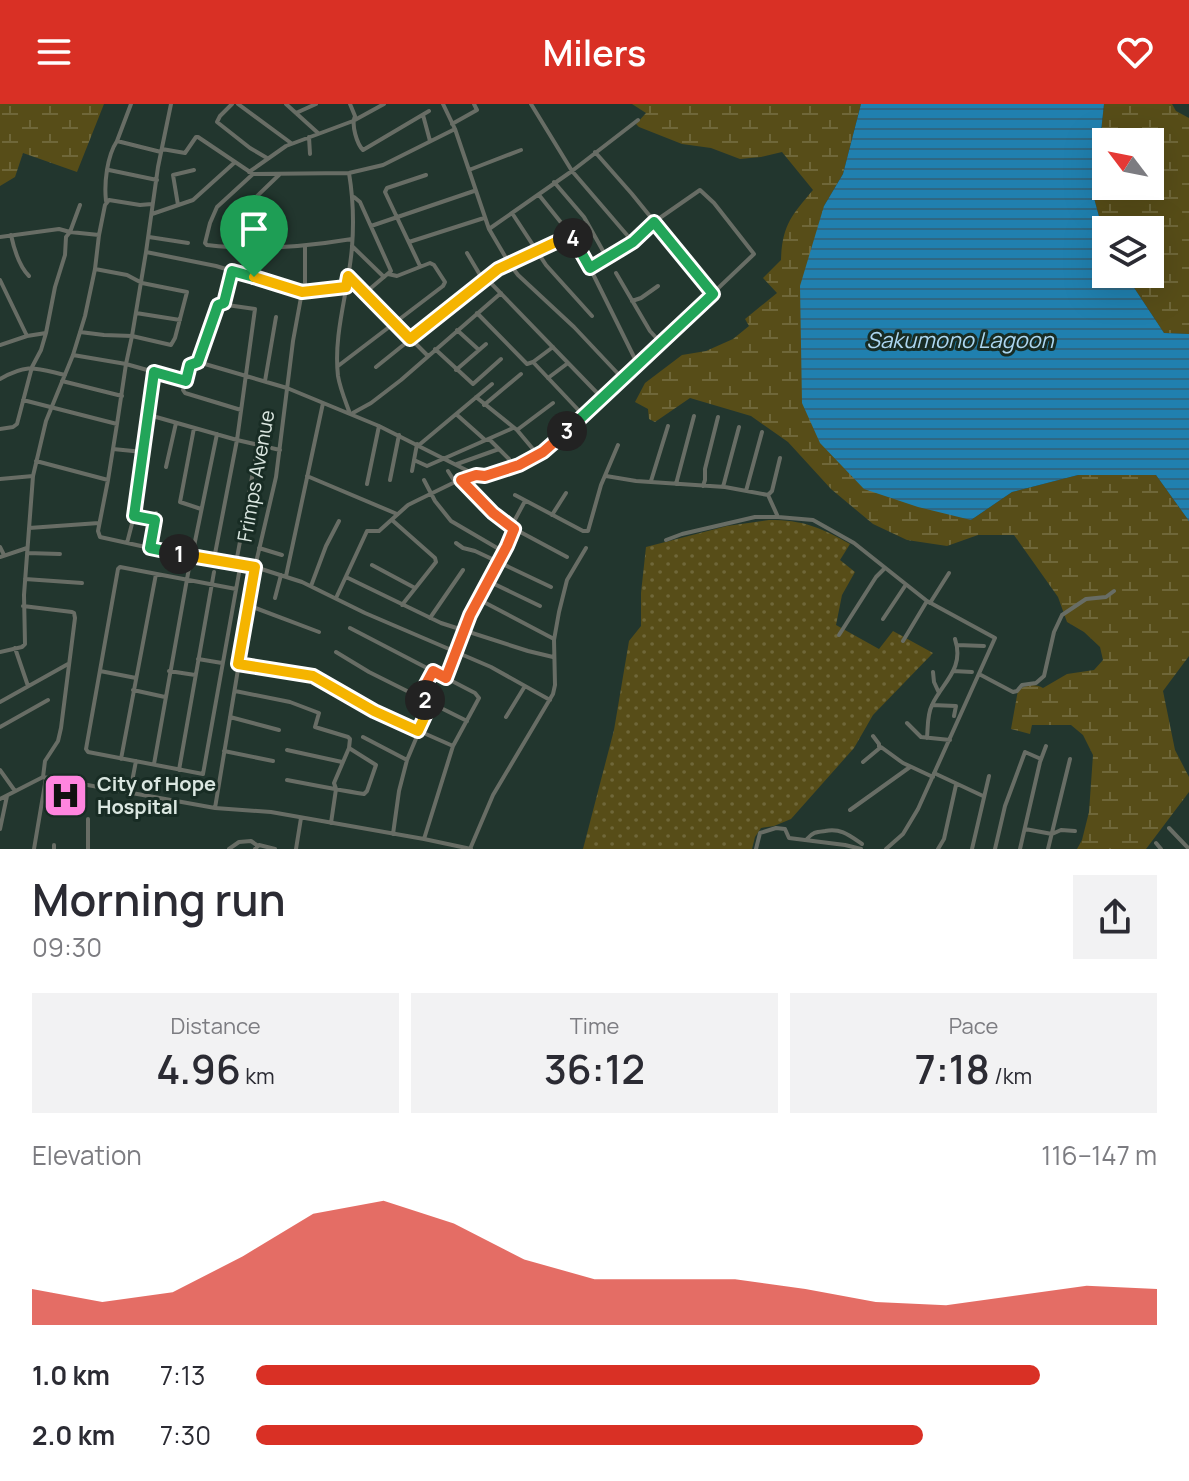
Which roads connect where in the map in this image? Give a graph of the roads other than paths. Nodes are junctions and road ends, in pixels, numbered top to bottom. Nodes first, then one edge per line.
1 (131, 104) edge
2 (171, 104) edge
3 (232, 104) edge
4 (238, 104) edge
5 (286, 104) edge
6 (316, 104) edge
7 (350, 104) edge
8 (384, 104) edge
9 (443, 104) edge
10 (474, 104) edge
11 (531, 104) edge
12 (429, 111) dead end
13 (296, 113) junction
14 (423, 115) junction
15 (638, 120) dead end
16 (353, 121) junction
17 (454, 127) junction
18 (318, 133) junction
19 (309, 137) junction
20 (117, 141) junction
21 (430, 141) junction
22 (292, 143) junction
23 (521, 150) dead end
24 (162, 151) junction
25 (595, 152) junction
26 (310, 154) dead end
27 (268, 159) junction
28 (234, 163) junction
29 (109, 170) junction
30 (194, 170) dead end
31 (469, 170) junction
32 (572, 171) junction
33 (251, 173) junction
34 (349, 173) junction
35 (280, 174) junction
36 (426, 175) dead end
37 (157, 180) junction
38 (554, 182) junction
39 (474, 191) junction
40 (539, 195) junction
41 (353, 196) junction
42 (106, 201) junction
43 (152, 204) junction
44 (80, 205) dead end
45 (178, 205) junction
46 (512, 213) junction
47 (152, 214) junction
48 (397, 217) junction
49 (484, 218) junction
50 (654, 222) junction
51 (371, 226) junction
52 (489, 229) junction
53 (70, 232) junction
54 (11, 235) junction
55 (99, 235) junction
56 (571, 235) junction
57 (0, 237) edge
58 (149, 237) junction
59 (352, 239) junction
60 (409, 242) junction
61 (633, 242) junction
62 (188, 243) dead end
63 (352, 246) junction
64 (228, 247) junction
65 (256, 247) junction
66 (305, 247) junction
67 (146, 252) junction
68 (537, 252) junction
69 (467, 253) dead end
70 (607, 258) junction
71 (509, 263) junction
72 (420, 266) junction
73 (590, 268) junction
74 (95, 269) junction
75 (232, 271) junction
76 (616, 273) dead end
77 (386, 275) junction
78 (29, 276) dead end
79 (348, 276) junction
80 (254, 277) junction
81 (485, 279) junction
82 (0, 280) edge
83 (142, 283) junction
84 (658, 286) dead end
85 (346, 287) junction
86 (304, 292) junction
87 (365, 293) junction
88 (501, 293) junction
89 (713, 294) junction
90 (632, 301) junction
91 (224, 303) junction
92 (136, 313) junction
93 (477, 313) junction
94 (592, 316) dead end
95 (276, 317) dead end
96 (180, 320) junction
97 (395, 323) junction
98 (457, 330) junction
99 (80, 332) junction
100 (46, 333) junction
101 (27, 336) junction
102 (132, 336) junction
103 (0, 337) edge
104 (410, 339) junction
105 (661, 343) junction
106 (2, 344) edge
107 (486, 344) dead end
108 (553, 347) junction
109 (435, 349) junction
110 (480, 350) junction
111 (73, 355) junction
112 (428, 356) junction
113 (501, 359) dead end
114 (198, 362) junction
115 (533, 362) junction
116 (568, 363) junction
117 (126, 364) junction
118 (638, 365) junction
119 (338, 366) junction
120 (32, 367) junction
121 (376, 367) dead end
122 (456, 370) junction
123 (154, 372) junction
124 (521, 374) dead end
125 (245, 375) junction
126 (63, 378) junction
127 (548, 378) junction
128 (0, 379) edge
129 (623, 379) junction
130 (186, 381) junction
131 (265, 381) junction
132 (492, 384) dead end
133 (287, 388) junction
134 (122, 396) junction
135 (476, 397) junction
136 (602, 398) junction
137 (23, 400) junction
138 (323, 403) junction
139 (553, 403) dead end
140 (484, 405) junction
141 (52, 407) junction
142 (241, 410) junction
143 (350, 413) junction
144 (456, 414) junction
145 (149, 415) junction
146 (584, 416) junction
147 (694, 416) dead end
148 (718, 417) dead end
149 (176, 422) junction
150 (117, 424) junction
151 (379, 426) junction
152 (668, 426) dead end
153 (194, 427) junction
154 (739, 427) dead end
155 (0, 429) edge
156 (515, 429) junction
157 (762, 432) dead end
158 (217, 434) junction
159 (399, 435) junction
160 (237, 440) junction
161 (487, 440) junction
162 (258, 445) junction
163 (418, 445) junction
164 (618, 445) dead end
165 (113, 449) junction
166 (499, 449) junction
167 (280, 450) junction
168 (143, 452) junction
169 (538, 455) junction
170 (443, 458) junction
171 (780, 458) dead end
172 (509, 459) dead end
173 (414, 460) junction
174 (36, 461) junction
175 (457, 464) junction
176 (166, 467) dead end
177 (412, 471) dead end
178 (448, 471) dead end
179 (476, 475) junction
180 (33, 476) junction
181 (307, 476) junction
182 (606, 476) junction
183 (0, 479) edge
184 (108, 480) junction
185 (390, 480) dead end
186 (424, 480) dead end
187 (458, 481) junction
188 (651, 481) junction
189 (367, 484) dead end
190 (676, 484) junction
191 (703, 486) junction
192 (723, 487) junction
193 (746, 491) junction
194 (566, 493) dead end
195 (431, 494) junction
196 (515, 495) dead end
197 (768, 495) junction
198 (526, 500) junction
199 (201, 509) junction
200 (156, 513) dead end
201 (397, 514) junction
202 (552, 515) junction
203 (134, 516) junction
204 (778, 517) junction
205 (155, 520) junction
206 (392, 520) junction
207 (339, 521) dead end
208 (99, 523) junction
209 (29, 528) junction
210 (512, 528) junction
211 (666, 540) dead end
212 (456, 543) dead end
213 (127, 544) junction
214 (0, 547) edge
215 (150, 548) junction
216 (259, 548) junction
217 (586, 548) dead end
218 (27, 551) junction
219 (504, 552) junction
220 (60, 554) dead end
221 (282, 555) dead end
222 (2, 556) edge
223 (192, 556) junction
224 (567, 557) dead end
225 (214, 559) junction
226 (498, 562) junction
227 (236, 563) junction
228 (372, 565) dead end
229 (255, 567) junction
230 (189, 568) dead end
231 (884, 569) junction
232 (463, 570) dead end
233 (214, 572) dead end
234 (239, 573) dead end
235 (949, 573) dead end
236 (156, 574) junction
237 (284, 575) junction
238 (346, 577) junction
239 (25, 579) junction
240 (187, 579) junction
241 (488, 581) junction
242 (82, 583) dead end
243 (212, 584) junction
244 (311, 586) junction
245 (905, 586) junction
246 (551, 587) dead end
247 (415, 588) junction
248 (236, 589) junction
249 (1114, 591) dead end
250 (275, 598) dead end
251 (336, 598) junction
252 (478, 599) junction
253 (928, 602) junction
254 (402, 605) junction
255 (23, 606) junction
256 (250, 606) junction
257 (540, 606) dead end
258 (430, 618) junction
259 (883, 619) dead end
260 (350, 628) dead end
261 (464, 631) junction
262 (319, 632) dead end
263 (839, 635) dead end
264 (554, 640) junction
265 (903, 641) dead end
266 (984, 646) dead end
267 (15, 648) junction
268 (455, 651) junction
269 (0, 652) edge
270 (336, 652) dead end
271 (553, 657) junction
272 (198, 659) junction
273 (222, 663) junction
274 (68, 664) junction
275 (238, 664) junction
276 (100, 671) junction
277 (169, 671) junction
278 (433, 671) junction
279 (953, 671) junction
280 (933, 672) dead end
281 (972, 672) dead end
282 (979, 674) junction
283 (195, 675) junction
284 (136, 678) junction
285 (446, 678) junction
286 (28, 686) junction
287 (525, 686) junction
288 (133, 690) junction
289 (235, 691) junction
290 (939, 693) junction
291 (165, 697) junction
292 (419, 697) junction
293 (48, 700) dead end
294 (550, 700) junction
295 (0, 702) edge
296 (431, 703) junction
297 (932, 705) junction
298 (954, 716) dead end
299 (230, 717) junction
300 (506, 717) dead end
301 (467, 721) junction
302 (907, 723) dead end
303 (0, 727) edge
304 (279, 730) dead end
305 (418, 731) junction
306 (873, 736) dead end
307 (363, 737) dead end
308 (927, 738) junction
309 (950, 740) junction
310 (453, 746) junction
311 (1046, 746) dead end
312 (879, 747) junction
313 (349, 748) junction
314 (287, 750) dead end
315 (224, 751) junction
316 (121, 759) junction
317 (1041, 759) junction
318 (1070, 759) dead end
319 (407, 760) junction
320 (136, 761) junction
321 (273, 761) dead end
322 (342, 762) junction
323 (863, 762) dead end
324 (154, 764) junction
325 (910, 767) junction
326 (0, 770) edge
327 (179, 770) junction
328 (933, 775) junction
329 (989, 776) dead end
330 (44, 778) junction
331 (287, 780) dead end
332 (956, 785) junction
333 (336, 789) junction
334 (15, 791) junction
335 (130, 792) junction
336 (7, 796) junction
337 (983, 797) junction
338 (0, 799) edge
339 (215, 808) junction
340 (850, 810) dead end
341 (301, 818) junction
342 (88, 819) dead end
343 (331, 823) junction
344 (1169, 828) dead end
345 (0, 829) edge
346 (1025, 829) junction
347 (1075, 831) dead end
348 (393, 834) junction
349 (1052, 834) junction
350 (424, 839) junction
351 (807, 839) junction
352 (1156, 843) dead end
353 (862, 846) edge
354 (256, 847) edge
355 (34, 849) edge
356 (88, 849) edge
357 (229, 849) edge
358 (275, 849) edge
359 (296, 849) edge
360 (471, 849) edge
361 (756, 849) edge
362 (886, 849) edge
363 (938, 849) edge
364 (972, 849) edge
365 (995, 849) edge
366 (1020, 849) edge
367 (1048, 849) edge
368 (1161, 849) edge
369 (1189, 849) edge

1 - 20 street
2 - 24 street
3 - 27 street
4 - 22 street
5 - 13 street
6 - 13 street
7 - 16 street
8 - 16 street
9 - 17 street
10 - 17 street
11 - 32 street
12 - 14 street
13 - 18 street
14 - 16 street
14 - 21 street
15 - 25 street
16 - 18 street
17 - 21 street
17 - 31 street
18 - 19 street
19 - 22 street
19 - 26 street
20 - 24 street
20 - 29 street
21 - 34 street
22 - 27 street
23 - 31 street
24 - 28 street
24 - 37 street
25 - 32 street
25 - 50 street
27 - 33 street
28 - 33 street
28 - 45 street
29 - 37 street
29 - 42 street
30 - 45 street
31 - 39 street
32 - 38 street
32 - 61 street
33 - 35 street
33 - 64 street
34 - 35 street
34 - 41 street
35 - 64 street
36 - 48 street
37 - 43 street
38 - 40 street
38 - 70 street
39 - 48 street
39 - 49 street
40 - 46 street
40 - 56 street
41 - 51 street
41 - 59 street
42 - 43 street
42 - 55 street
43 - 47 street
44 - 53 street
45 - 47 street
46 - 52 street
46 - 68 street
47 - 58 street
48 - 51 street
48 - 60 street
49 - 52 street
49 - 60 street
50 - 61 street
50 - 89 street
50 - 89 street
51 - 77 street
52 - 71 street
53 - 54 street
53 - 55 street
53 - 100 street
54 - 57 street
54 - 78 street
55 - 74 street
56 - 68 street
56 - 73 street
58 - 62 street
58 - 67 street
59 - 63 street
59 - 66 street
60 - 72 street
61 - 70 street
63 - 77 street
63 - 79 street
64 - 65 street
65 - 66 street
65 - 80 street
66 - 86 street, Frimps Avenue
67 - 75 street
67 - 83 street
68 - 71 street
68 - 94 street
69 - 81 street
70 - 73 street
71 - 81 street
71 - 129 street
72 - 77 street
72 - 97 street
73 - 118 street
74 - 83 street
74 - 99 street
75 - 80 street
75 - 91 street
76 - 90 street
77 - 87 street
79 - 85 street
79 - 87 street
80 - 86 street
81 - 88 street
81 - 104 street
82 - 101 street
83 - 92 street
83 - 96 street
84 - 90 street
85 - 86 street
85 - 119 street
86 - 133 street, Frimps Avenue
87 - 97 street
88 - 93 street
88 - 108 street
89 - 105 street
90 - 105 street
91 - 114 street
91 - 125 street
92 - 96 street
92 - 102 street
93 - 98 street
93 - 115 street
95 - 131 street
96 - 102 street
97 - 104 street
97 - 119 street
98 - 109 street
98 - 110 street
99 - 102 street
99 - 111 street
100 - 101 street
100 - 120 street
101 - 106 street
102 - 117 street
103 - 106 street
104 - 112 street
104 - 121 street
105 - 118 street
107 - 110 street
108 - 115 street
108 - 116 street
109 - 112 street
109 - 122 street
110 - 122 street
111 - 117 street
111 - 126 street
112 - 143 street
113 - 122 street
114 - 125 street
114 - 130 street
115 - 127 street
116 - 127 street
116 - 136 street
117 - 123 street
117 - 134 street
118 - 129 street
119 - 143 street
120 - 126 street
120 - 128 street
120 - 137 street
123 - 130 street
123 - 145 street
124 - 140 street
125 - 131 street
125 - 142 street
126 - 134 street
126 - 141 street
127 - 146 street
129 - 136 street
130 - 142 street
131 - 133 street
132 - 135 street
133 - 138 street
133 - 167 street, Frimps Avenue
134 - 150 street
135 - 140 street
135 - 144 street
136 - 146 street
137 - 141 street
137 - 155 street
138 - 143 street
138 - 181 street
139 - 156 street
140 - 156 street
141 - 150 street
141 - 174 street
142 - 160 street
143 - 151 street
144 - 161 street
144 - 163 street
145 - 149 street
145 - 168 street
146 - 169 street
147 - 190 street
148 - 191 street
149 - 153 street
149 - 176 street
150 - 165 street
151 - 159 street
151 - 189 street
152 - 188 street
153 - 158 street
153 - 199 street
154 - 192 street
156 - 161 street
156 - 169 street
157 - 193 street
158 - 160 street
158 - 199 street
159 - 163 street
159 - 185 street
160 - 162 street
160 - 225 street
161 - 166 street
161 - 170 street
162 - 167 street
162 - 227 street
163 - 170 street
163 - 173 street
164 - 182 street
165 - 168 street
165 - 184 street
166 - 172 street
166 - 175 street
167 - 216 street, Frimps Avenue
168 - 203 street
169 - 179 street
170 - 173 street
170 - 175 street
171 - 197 street
173 - 177 street
174 - 180 street
174 - 184 street
175 - 179 street
178 - 187 street
179 - 187 street
180 - 183 street
180 - 209 street
181 - 201 street
181 - 237 street
182 - 188 street
182 - 202 street
184 - 208 street
186 - 195 street
187 - 195 street
187 - 210 street
188 - 190 street
190 - 191 street
191 - 192 street
192 - 193 street
193 - 197 street
194 - 202 street
195 - 201 street
195 - 219 street
196 - 198 street
197 - 204 street
198 - 202 street
198 - 210 street
199 - 223 street
200 - 205 street
201 - 206 street
203 - 205 street
203 - 213 street
204 - 211 street
204 - 231 street
205 - 215 street
206 - 238 street
206 - 247 street
207 - 244 street
208 - 209 street
208 - 213 street
209 - 218 street
210 - 219 street
210 - 224 street
212 - 226 street
213 - 215 street
214 - 222 street
215 - 223 street
216 - 221 street
216 - 229 street, Frimps Avenue
217 - 264 street
218 - 220 street
218 - 222 street
218 - 239 street
219 - 226 street
223 - 225 street
225 - 227 street
226 - 241 street
226 - 246 street
227 - 229 street
228 - 247 street
229 - 237 street
229 - 256 street, Frimps Avenue
230 - 240 street
231 - 245 street
231 - 263 street
232 - 258 street
233 - 243 street
234 - 248 street
235 - 253 street
236 - 240 street
236 - 276 street
236 - 284 street
237 - 244 street
237 - 250 street
238 - 251 street
238 - 254 street
239 - 242 street
239 - 255 street
240 - 243 street
240 - 277 street
241 - 252 street
241 - 257 street
243 - 248 street
243 - 272 street
244 - 251 street
245 - 253 street
245 - 259 street
247 - 254 street
248 - 273 street
249 - 282 street
251 - 268 street
252 - 261 street
252 - 264 street
253 - 265 street
253 - 282 street
254 - 258 street
255 - 267 street
255 - 274 street
256 - 262 street
256 - 275 street, Frimps Avenue
258 - 261 street
260 - 278 street
261 - 268 street
261 - 271 street
264 - 271 street
266 - 279 street
267 - 269 street
267 - 286 street
268 - 285 street
268 - 287 street
270 - 292 street
271 - 294 street
272 - 273 street
272 - 283 street
273 - 327 street
274 - 286 street
274 - 330 street
275 - 289 street, Frimps Avenue
275 - 305 street
276 - 284 street
276 - 316 street
277 - 283 street
277 - 291 street
278 - 285 street
278 - 292 street
279 - 281 street
279 - 290 street
280 - 290 street
282 - 309 street
283 - 327 street
284 - 288 street
285 - 301 street
286 - 295 street
287 - 294 street
287 - 300 street
288 - 291 street
288 - 316 street
289 - 299 street, Frimps Avenue
289 - 313 street
290 - 297 street
291 - 324 street
292 - 296 street
293 - 303 street
294 - 360 street
296 - 301 street
296 - 305 street
297 - 298 street
297 - 308 street
299 - 304 street
299 - 315 street, Frimps Avenue
301 - 310 street
302 - 308 street
305 - 310 street
305 - 319 street
306 - 312 street
307 - 319 street
308 - 309 street
309 - 328 street
310 - 350 street
311 - 317 street
312 - 323 street
312 - 325 street
313 - 322 street
313 - 333 street
314 - 322 street
315 - 321 street
315 - 339 street, Frimps Avenue
316 - 320 street
317 - 346 street
317 - 365 street
318 - 349 street
319 - 348 street
320 - 324 street
320 - 335 street
322 - 333 street
324 - 327 street
325 - 328 street
325 - 340 street
326 - 334 street
328 - 332 street
328 - 362 street
329 - 337 street
330 - 334 street
330 - 335 street
330 - 355 street
331 - 333 street
332 - 337 street
332 - 363 street
333 - 343 street
334 - 336 street
335 - 339 street
336 - 338 street
336 - 345 street
337 - 364 street
339 - 341 street
341 - 343 street
341 - 359 street
342 - 356 street
343 - 348 street
344 - 369 street
346 - 349 street
346 - 366 street
347 - 349 street
348 - 350 street
349 - 367 street
350 - 360 street
351 - 353 street
351 - 353 street
351 - 361 street
352 - 368 street
354 - 357 street
354 - 358 street

